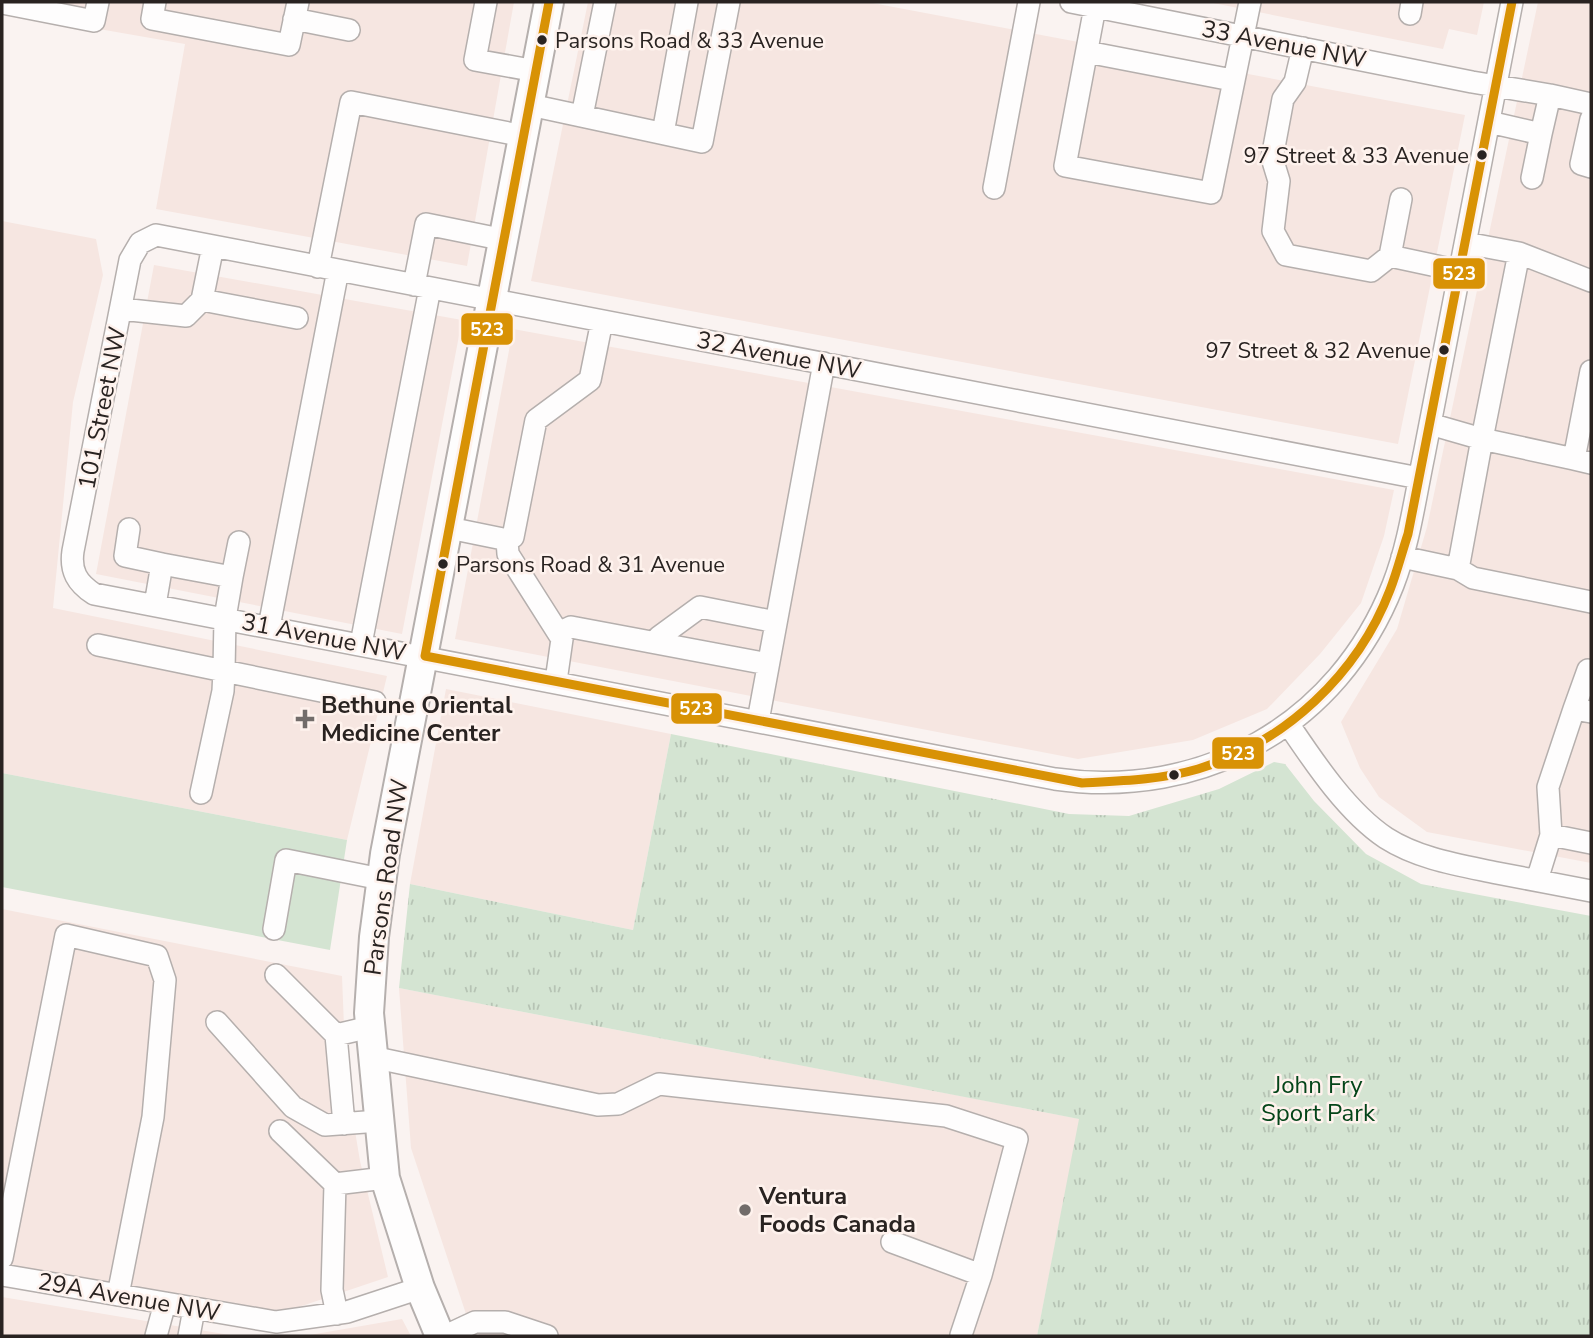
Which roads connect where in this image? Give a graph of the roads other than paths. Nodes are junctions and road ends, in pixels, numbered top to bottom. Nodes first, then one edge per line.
1 (98, 2) edge
2 (155, 2) edge
3 (486, 2) edge
4 (549, 2) edge
5 (605, 2) edge
6 (687, 2) edge
7 (729, 2) edge
8 (1030, 2) edge
9 (1071, 2) edge
10 (1250, 2) edge
11 (1512, 2) edge
12 (2, 3) edge
13 (1095, 6) junction
14 (296, 10) edge
15 (349, 30) dead end
16 (1244, 36) junction
17 (1303, 48) junction
18 (1087, 52) junction
19 (536, 71) junction
20 (1232, 80) junction
21 (1496, 87) junction
22 (1550, 95) junction
23 (1591, 104) edge
24 (530, 105) junction
25 (582, 116) junction
26 (1591, 119) edge
27 (1489, 122) junction
28 (663, 134) junction
29 (1541, 134) junction
30 (524, 136) junction
31 (1591, 167) edge
32 (1532, 178) dead end
33 (994, 188) dead end
34 (1401, 199) dead end
35 (505, 240) junction
36 (140, 243) joint
37 (1466, 243) junction
38 (213, 246) junction
39 (1519, 253) junction
40 (1390, 256) junction
41 (328, 268) junction
42 (1460, 271) junction
43 (1591, 281) edge
44 (422, 286) junction
45 (202, 300) junction
46 (493, 300) junction
47 (121, 309) junction
48 (297, 318) dead end
49 (602, 321) junction
50 (824, 363) junction
51 (1591, 371) edge
52 (1430, 424) junction
53 (1482, 439) junction
54 (1582, 461) edge
55 (1419, 478) junction
56 (449, 528) junction
57 (129, 529) dead end
58 (506, 540) junction
59 (239, 542) dead end
60 (1402, 557) junction
61 (162, 564) junction
62 (1458, 569) junction
63 (75, 575) joint
64 (232, 577) junction
65 (1591, 602) edge
66 (155, 605) junction
67 (225, 618) junction
68 (776, 622) junction
69 (269, 626) junction
70 (559, 633) junction
71 (656, 642) junction
72 (361, 644) junction
73 (98, 645) dead end
74 (425, 656) junction
75 (768, 664) junction
76 (224, 671) junction
77 (1591, 671) edge
78 (556, 681) junction
79 (375, 702) dead end
80 (1583, 711) edge
81 (758, 721) junction
82 (1289, 725) junction
83 (201, 793) dead end
84 (1551, 835) junction
85 (1591, 843) edge
86 (382, 879) junction
87 (1537, 880) junction
88 (1591, 891) edge
89 (274, 929) dead end
90 (276, 975) dead end
91 (217, 1022) dead end
92 (370, 1027) junction
93 (336, 1035) junction
94 (372, 1056) junction
95 (379, 1121) junction
96 (344, 1124) junction
97 (280, 1131) dead end
98 (385, 1178) junction
99 (335, 1184) junction
100 (892, 1242) dead end
101 (2, 1258) edge
102 (2, 1275) edge
103 (981, 1275) junction
104 (420, 1288) junction
105 (118, 1296) junction
106 (164, 1304) junction
107 (194, 1309) junction
108 (337, 1314) junction
109 (275, 1329) edge
110 (509, 1329) edge
111 (961, 1335) edge
112 (156, 1336) edge
113 (189, 1336) edge
114 (443, 1336) edge
115 (547, 1336) edge

1 - 12 street
2 - 14 street
3 - 19 street
4 - 19 main road, Parsons Road NW
5 - 25 street
6 - 28 street
7 - 28 street
8 - 33 street
9 - 13 street, 33 Avenue NW
10 - 16 street
11 - 21 street, 31 Avenue NW
13 - 16 street, 33 Avenue NW
13 - 18 street
14 - 15 street
16 - 17 street, 33 Avenue NW
16 - 20 street
17 - 21 street, 33 Avenue NW
17 - 40 street
18 - 20 street
18 - 20 street
19 - 24 main road, Parsons Road NW
21 - 22 street, 33 Avenue NW
21 - 27 street, 31 Avenue NW
22 - 23 street, 33 Avenue NW
22 - 29 street
24 - 25 street
24 - 30 main road, Parsons Road NW
25 - 28 street
26 - 31 street
27 - 29 street
27 - 37 street, 31 Avenue NW
29 - 32 street
30 - 35 main road, Parsons Road NW
30 - 41 street
34 - 40 street
35 - 44 street
35 - 46 main road, Parsons Road NW
36 - 38 street, 32 Avenue NW
36 - 47 street, 101 Street NW
37 - 39 street
37 - 42 street, 31 Avenue NW
38 - 41 street, 32 Avenue NW
38 - 45 street
39 - 43 street
39 - 53 street
40 - 42 street
41 - 44 street, 32 Avenue NW
41 - 69 street
42 - 52 street, 31 Avenue NW
44 - 46 street, 32 Avenue NW
44 - 72 street
45 - 47 street
45 - 48 street
46 - 49 street, 32 Avenue NW
46 - 56 main road, Parsons Road NW
47 - 63 street, 101 Street NW
49 - 50 street, 32 Avenue NW
49 - 58 street
50 - 55 street, 32 Avenue NW
50 - 68 street
51 - 54 street
52 - 53 street
52 - 55 street, 31 Avenue NW
53 - 54 street
53 - 62 street
55 - 60 street, 31 Avenue NW
56 - 58 street
56 - 74 main road, Parsons Road NW
57 - 61 street
58 - 70 street
59 - 64 street
60 - 62 street
60 - 82 street, 31 Avenue NW
61 - 64 street
61 - 66 street
62 - 65 street
63 - 66 street, 31 Avenue NW
64 - 67 street
66 - 67 street, 31 Avenue NW
67 - 69 street, 31 Avenue NW
67 - 76 street
68 - 71 street
68 - 75 street
69 - 72 street, 31 Avenue NW
70 - 71 street
70 - 78 street
71 - 75 street
72 - 74 street, 31 Avenue NW
73 - 76 street
74 - 78 street, 31 Avenue NW
74 - 86 main road, Parsons Road NW
75 - 81 street
76 - 79 street
76 - 83 street
77 - 80 street
78 - 81 street, 31 Avenue NW
80 - 84 street
81 - 82 street, 31 Avenue NW
82 - 87 street
84 - 85 street
84 - 87 street
86 - 89 street
86 - 92 main road, Parsons Road NW
87 - 88 street
90 - 93 street
91 - 96 street
92 - 93 street
92 - 94 main road, Parsons Road NW
93 - 96 street
94 - 95 main road, Parsons Road NW
94 - 103 street
95 - 96 street
95 - 98 main road, Parsons Road NW
97 - 99 street
98 - 99 street
98 - 104 main road, Parsons Road NW
99 - 108 street
100 - 103 street
101 - 105 street
102 - 105 street, 29A Avenue NW
103 - 111 street
104 - 108 street, 29A Avenue NW
104 - 114 main road, Parsons Road NW
105 - 106 street, 29A Avenue NW
106 - 107 street, 29A Avenue NW
106 - 112 street
107 - 109 street, 29A Avenue NW
107 - 113 street
108 - 109 street, 29A Avenue NW
110 - 114 street
110 - 115 street

